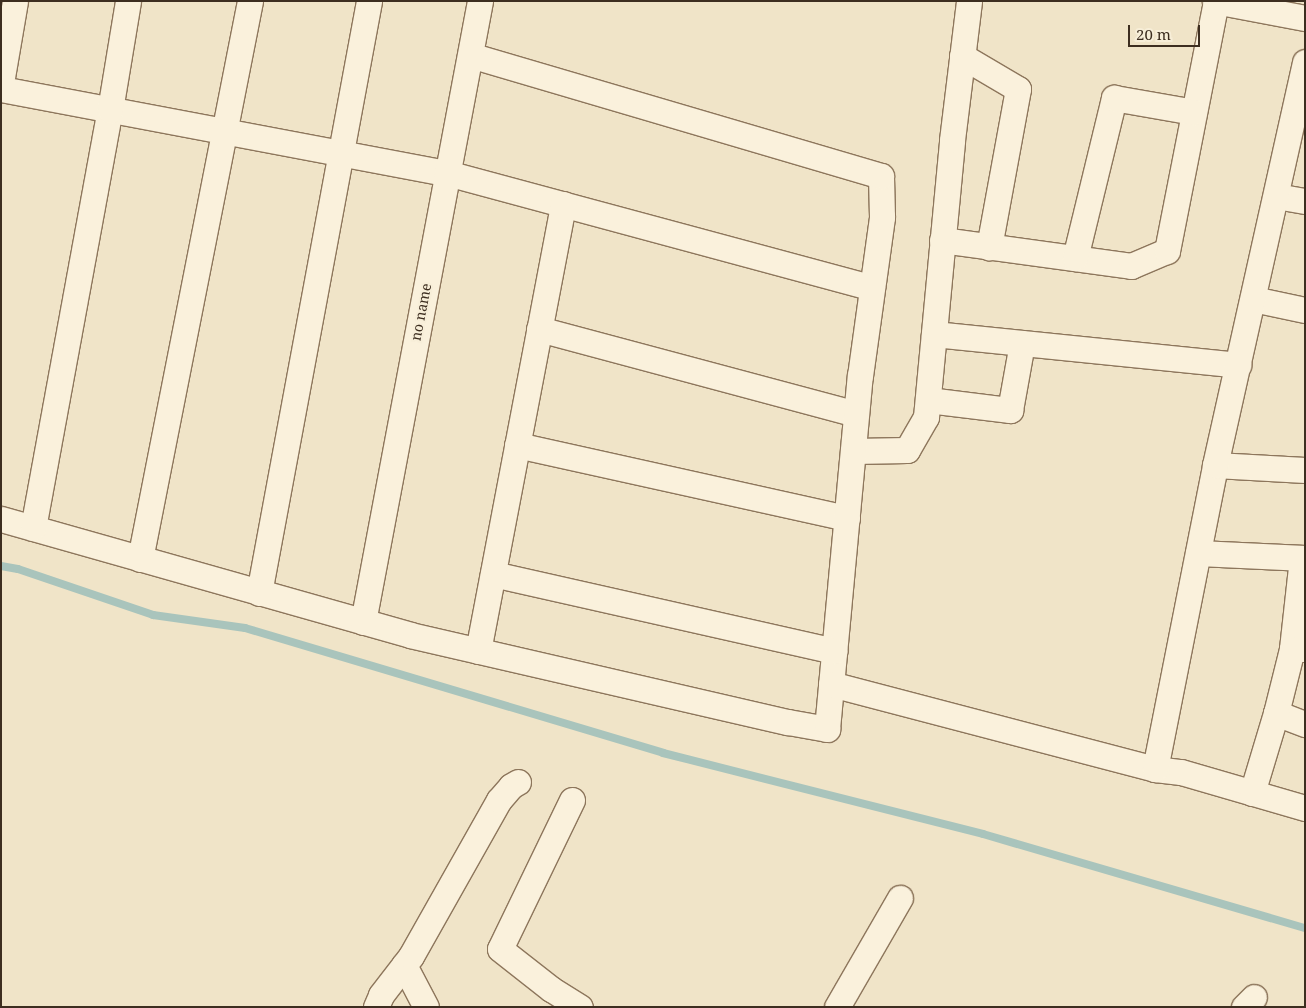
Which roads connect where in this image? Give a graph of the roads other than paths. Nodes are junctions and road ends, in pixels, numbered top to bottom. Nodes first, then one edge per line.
1 (15, 1) edge
2 (128, 1) edge
3 (250, 1) edge
4 (369, 1) edge
5 (480, 1) edge
6 (969, 1) edge
7 (1216, 1) edge
8 (1305, 18) edge
9 (470, 54) junction
10 (962, 56) junction
11 (1304, 74) edge
12 (1, 83) edge
13 (1, 89) edge
14 (110, 110) junction
15 (1194, 112) junction
16 (224, 131) junction
17 (341, 153) junction
18 (447, 173) junction
19 (1276, 196) junction
20 (1305, 202) edge
21 (563, 204) junction
22 (942, 240) junction
23 (990, 247) junction
24 (1075, 258) junction
25 (872, 288) junction
26 (1253, 299) junction
27 (1305, 310) edge
28 (539, 328) junction
29 (934, 334) junction
30 (1022, 343) junction
31 (1238, 365) junction
32 (928, 400) junction
33 (856, 414) junction
34 (517, 445) junction
35 (853, 451) junction
36 (1215, 465) junction
37 (1305, 470) edge
38 (847, 518) junction
39 (1, 519) edge
40 (33, 528) junction
41 (1198, 553) junction
42 (1304, 558) edge
43 (140, 559) junction
44 (493, 574) junction
45 (259, 592) junction
46 (363, 622) junction
47 (1299, 649) edge
48 (478, 651) junction
49 (834, 651) junction
50 (831, 684) junction
51 (1276, 713) junction
52 (1305, 724) edge
53 (1155, 769) junction
54 (518, 782) dead end
55 (1252, 793) junction
56 (572, 800) dead end
57 (1305, 808) edge
58 (900, 898) dead end
59 (404, 965) junction
60 (376, 1007) edge
61 (426, 1007) edge
62 (580, 1007) edge
63 (836, 1007) edge

1 - 12 street
2 - 14 street
3 - 16 street
4 - 17 street
5 - 9 street, no name
6 - 10 street
7 - 8 street
7 - 15 street
9 - 18 street, no name
9 - 25 street
10 - 22 street
10 - 23 street
11 - 19 street
13 - 14 street
14 - 16 street
14 - 40 street
15 - 24 street
15 - 24 street
16 - 17 street
16 - 43 street
17 - 18 street
17 - 45 street
18 - 21 street
18 - 46 street, no name
19 - 20 street
19 - 26 street
21 - 25 street
21 - 28 street
22 - 23 street
22 - 29 street
23 - 24 street
25 - 33 street
26 - 27 street
26 - 31 street
28 - 33 street
28 - 34 street
29 - 30 street
29 - 32 street
30 - 31 street
30 - 32 street
31 - 36 street
32 - 35 street
33 - 35 street
34 - 38 street
34 - 44 street
35 - 38 street
36 - 37 street
36 - 41 street
38 - 49 street
39 - 40 street
40 - 43 street
41 - 42 street
41 - 53 street
42 - 47 street
43 - 45 street
44 - 48 street
44 - 49 street
45 - 46 street
46 - 48 street
47 - 51 street
48 - 50 street
49 - 50 street
50 - 53 street
51 - 52 street
51 - 55 street
53 - 55 street
54 - 59 street
55 - 57 street
56 - 62 street
58 - 63 street
59 - 60 street
59 - 61 street

